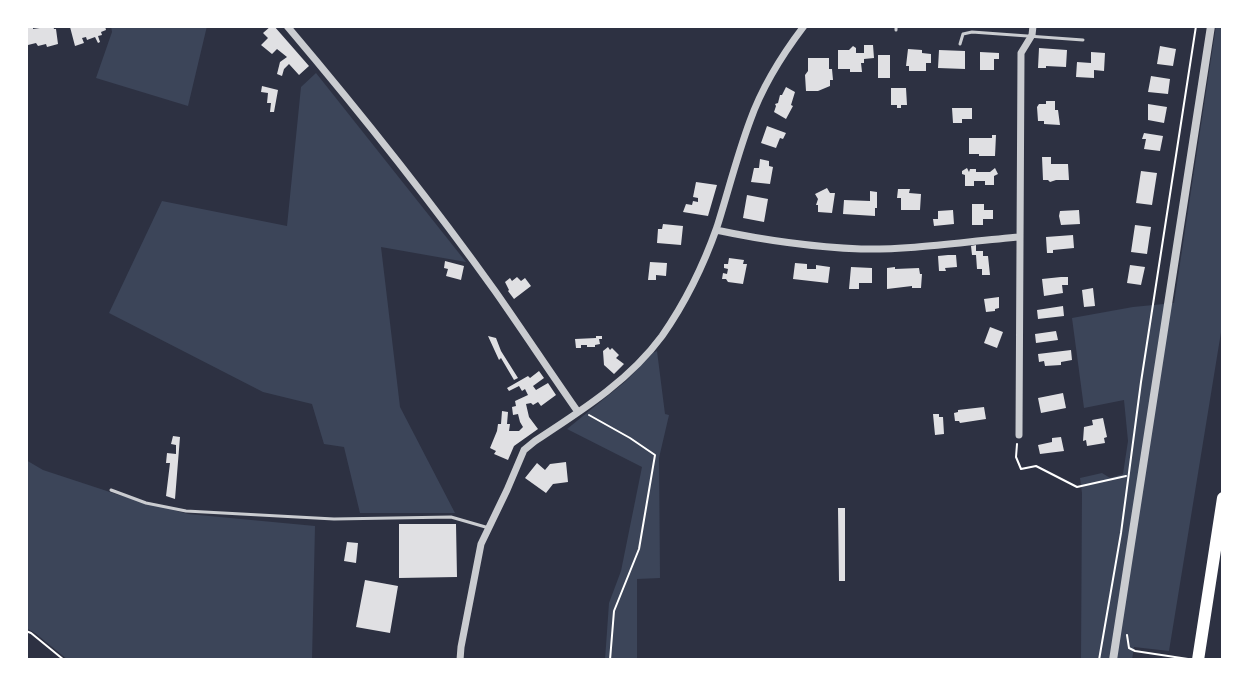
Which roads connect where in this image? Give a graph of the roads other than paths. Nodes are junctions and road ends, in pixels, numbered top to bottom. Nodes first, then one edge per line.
1 (287, 26) edge
2 (804, 26) edge
3 (1211, 26) edge
4 (1033, 31) edge
5 (1083, 40) dead end
6 (960, 44) dead end
7 (716, 230) junction
8 (1020, 237) junction
9 (581, 410) junction
10 (1019, 435) road end
11 (111, 490) dead end
12 (1223, 498) edge
13 (489, 528) junction
14 (460, 660) edge
15 (1113, 660) edge
16 (1196, 660) edge

1 - 9 street
2 - 7 street
3 - 15 street
4 - 5 lane
4 - 6 lane
4 - 8 street
7 - 8 street
7 - 9 street
8 - 10 street
9 - 13 street
11 - 13 lane
12 - 16 highway
13 - 14 street

